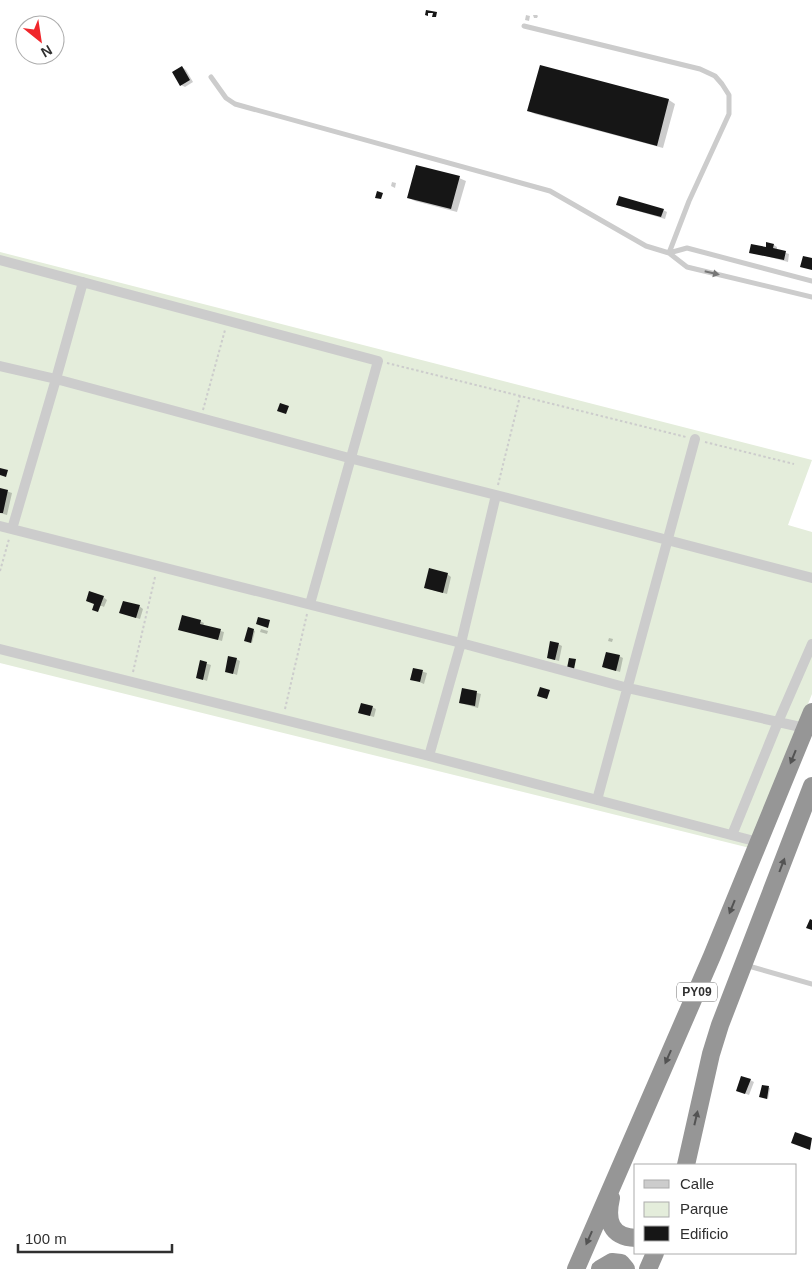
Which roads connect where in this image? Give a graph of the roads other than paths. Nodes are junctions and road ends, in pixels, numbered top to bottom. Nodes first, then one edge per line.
1 (524, 26) dead end
2 (211, 77) dead end
3 (669, 253) junction
4 (0, 260) edge
5 (812, 281) edge
6 (83, 282) junction
7 (812, 297) edge
8 (0, 366) edge
9 (56, 379) junction
10 (695, 439) road end
11 (349, 458) junction
12 (496, 495) junction
13 (0, 526) edge
14 (12, 529) junction
15 (668, 540) junction
16 (812, 578) edge
17 (310, 604) junction
18 (461, 643) junction
19 (812, 644) edge
20 (0, 649) edge
21 (628, 688) junction
22 (812, 712) edge
23 (778, 722) junction
24 (805, 728) junction
25 (429, 756) junction
26 (812, 786) edge
27 (597, 800) junction
28 (732, 835) junction
29 (758, 842) junction
30 (744, 964) junction
31 (812, 984) edge
32 (686, 1164) edge
33 (614, 1180) junction
34 (634, 1238) edge
35 (655, 1254) edge
36 (576, 1269) edge
37 (600, 1269) edge
38 (626, 1269) edge
39 (648, 1269) edge

1 - 3 lane
2 - 3 lane
3 - 5 lane
3 -> 7 lane
4 - 6 street
6 - 9 street
6 - 11 street
8 - 9 street
9 - 11 street
9 - 14 street
10 - 15 street
11 - 12 street
11 - 17 street
12 - 15 street
12 - 18 street
13 - 14 street
14 - 17 street
15 - 16 street
15 - 21 street
17 - 18 street
18 - 21 street
18 - 25 street
19 - 23 street
20 - 25 street
21 - 23 street
21 - 27 street
22 - 24 highway, PY09
23 - 24 street
23 - 28 street
24 -> 29 highway, PY09
25 - 27 street
30 -> 26 highway, PY09
27 - 28 street
28 - 29 street
29 -> 33 highway, PY09
30 - 31 lane
32 -> 30 highway, PY09
33 - 34 highway
33 -> 36 highway, PY09
35 - 39 highway
37 - 38 highway

